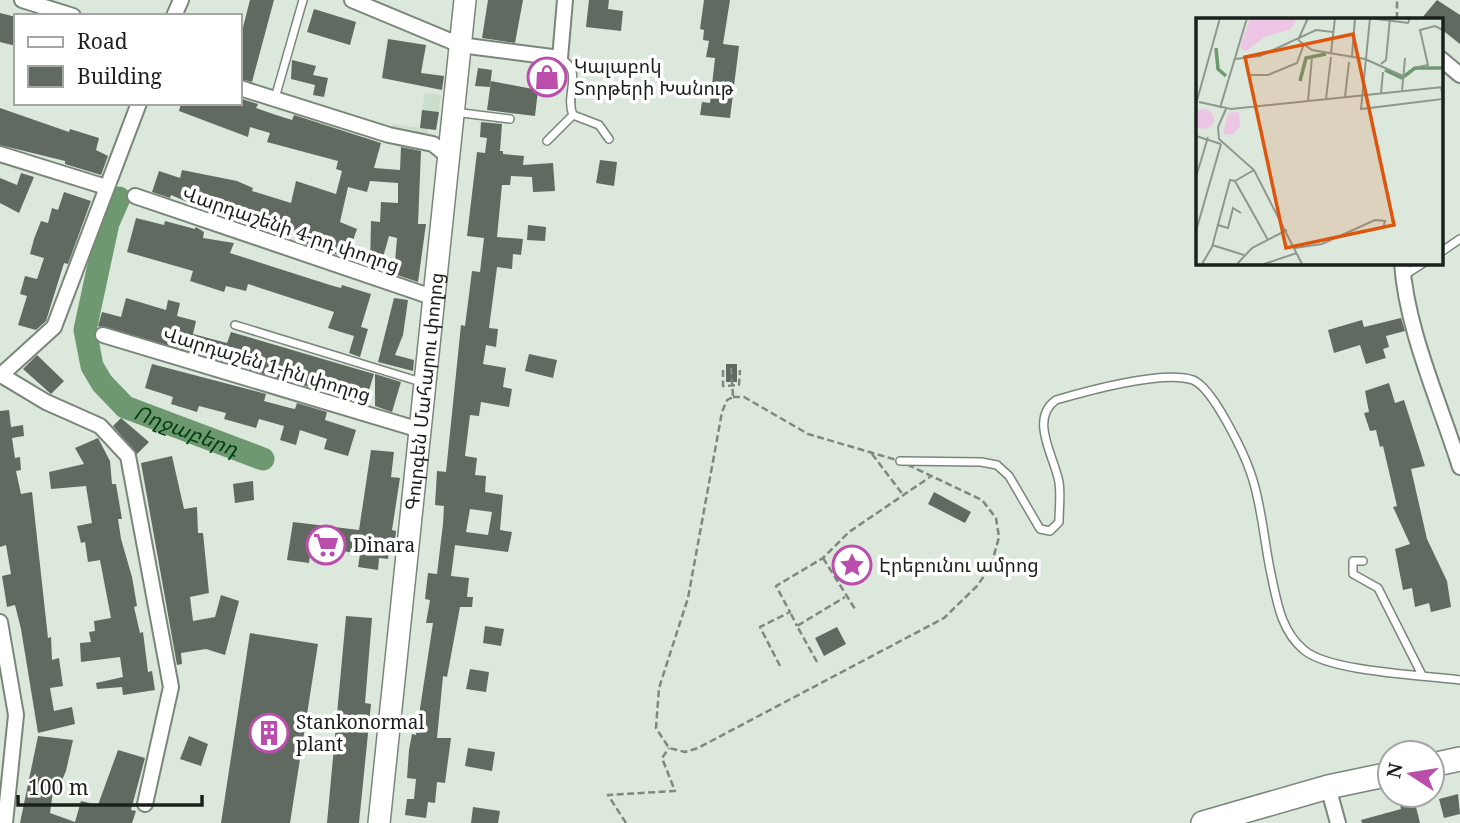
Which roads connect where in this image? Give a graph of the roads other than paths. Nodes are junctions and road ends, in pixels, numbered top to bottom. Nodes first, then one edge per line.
1 (22, 0) edge
2 (303, 0) edge
3 (352, 0) edge
4 (465, 0) edge
5 (565, 0) edge
6 (67, 14) edge
7 (460, 44) junction
8 (560, 58) junction
9 (1442, 60) edge
10 (1460, 75) edge
11 (242, 89) edge
12 (275, 98) junction
13 (138, 105) edge
14 (454, 112) junction
15 (573, 115) junction
16 (510, 119) dead end
17 (609, 139) dead end
18 (547, 141) dead end
19 (0, 154) edge
20 (449, 157) junction
21 (106, 187) junction
22 (135, 196) dead end
23 (1460, 239) edge
24 (1442, 251) edge
25 (1402, 269) edge
26 (435, 298) junction
27 (235, 325) dead end
28 (103, 335) dead end
29 (1, 375) edge
30 (425, 383) junction
31 (420, 430) junction
32 (900, 461) road end
33 (1460, 467) edge
34 (1363, 561) dead end
35 (0, 622) edge
36 (1422, 675) junction
37 (1460, 680) edge
38 (1376, 777) edge
39 (1328, 787) junction
40 (145, 804) dead end
41 (5, 823) edge
42 (379, 823) edge
43 (1203, 823) edge
44 (1338, 823) edge

1 - 6 street
2 - 12 lane
3 - 7 street
4 - 7 main road, Գուրգեն Մահարու փողոց
5 - 8 street
7 - 8 street
7 - 14 main road, Գուրգեն Մահարու փողոց
8 - 15 lane
9 - 10 street
11 - 12 street
12 - 20 street
13 - 21 street
14 - 16 lane
14 - 20 main road, Գուրգեն Մահարու փողոց
15 - 17 lane
15 - 18 lane
19 - 21 street
20 - 26 main road, Գուրգեն Մահարու փողոց
21 - 29 street
22 - 26 street, Վարդաշենի 4-րդ փողոց
23 - 24 lane
25 - 33 street
26 - 30 main road, Գուրգեն Մահարու փողոց
27 - 30 lane
28 - 31 street, Վարդաշեն 1-ին փողոց
29 - 40 street
30 - 31 main road, Գուրգեն Մահարու փողոց
31 - 42 main road, Գուրգեն Մահարու փողոց
32 - 36 lane
34 - 36 lane
35 - 41 street
36 - 37 lane
38 - 39 main road
39 - 43 main road
39 - 44 street

